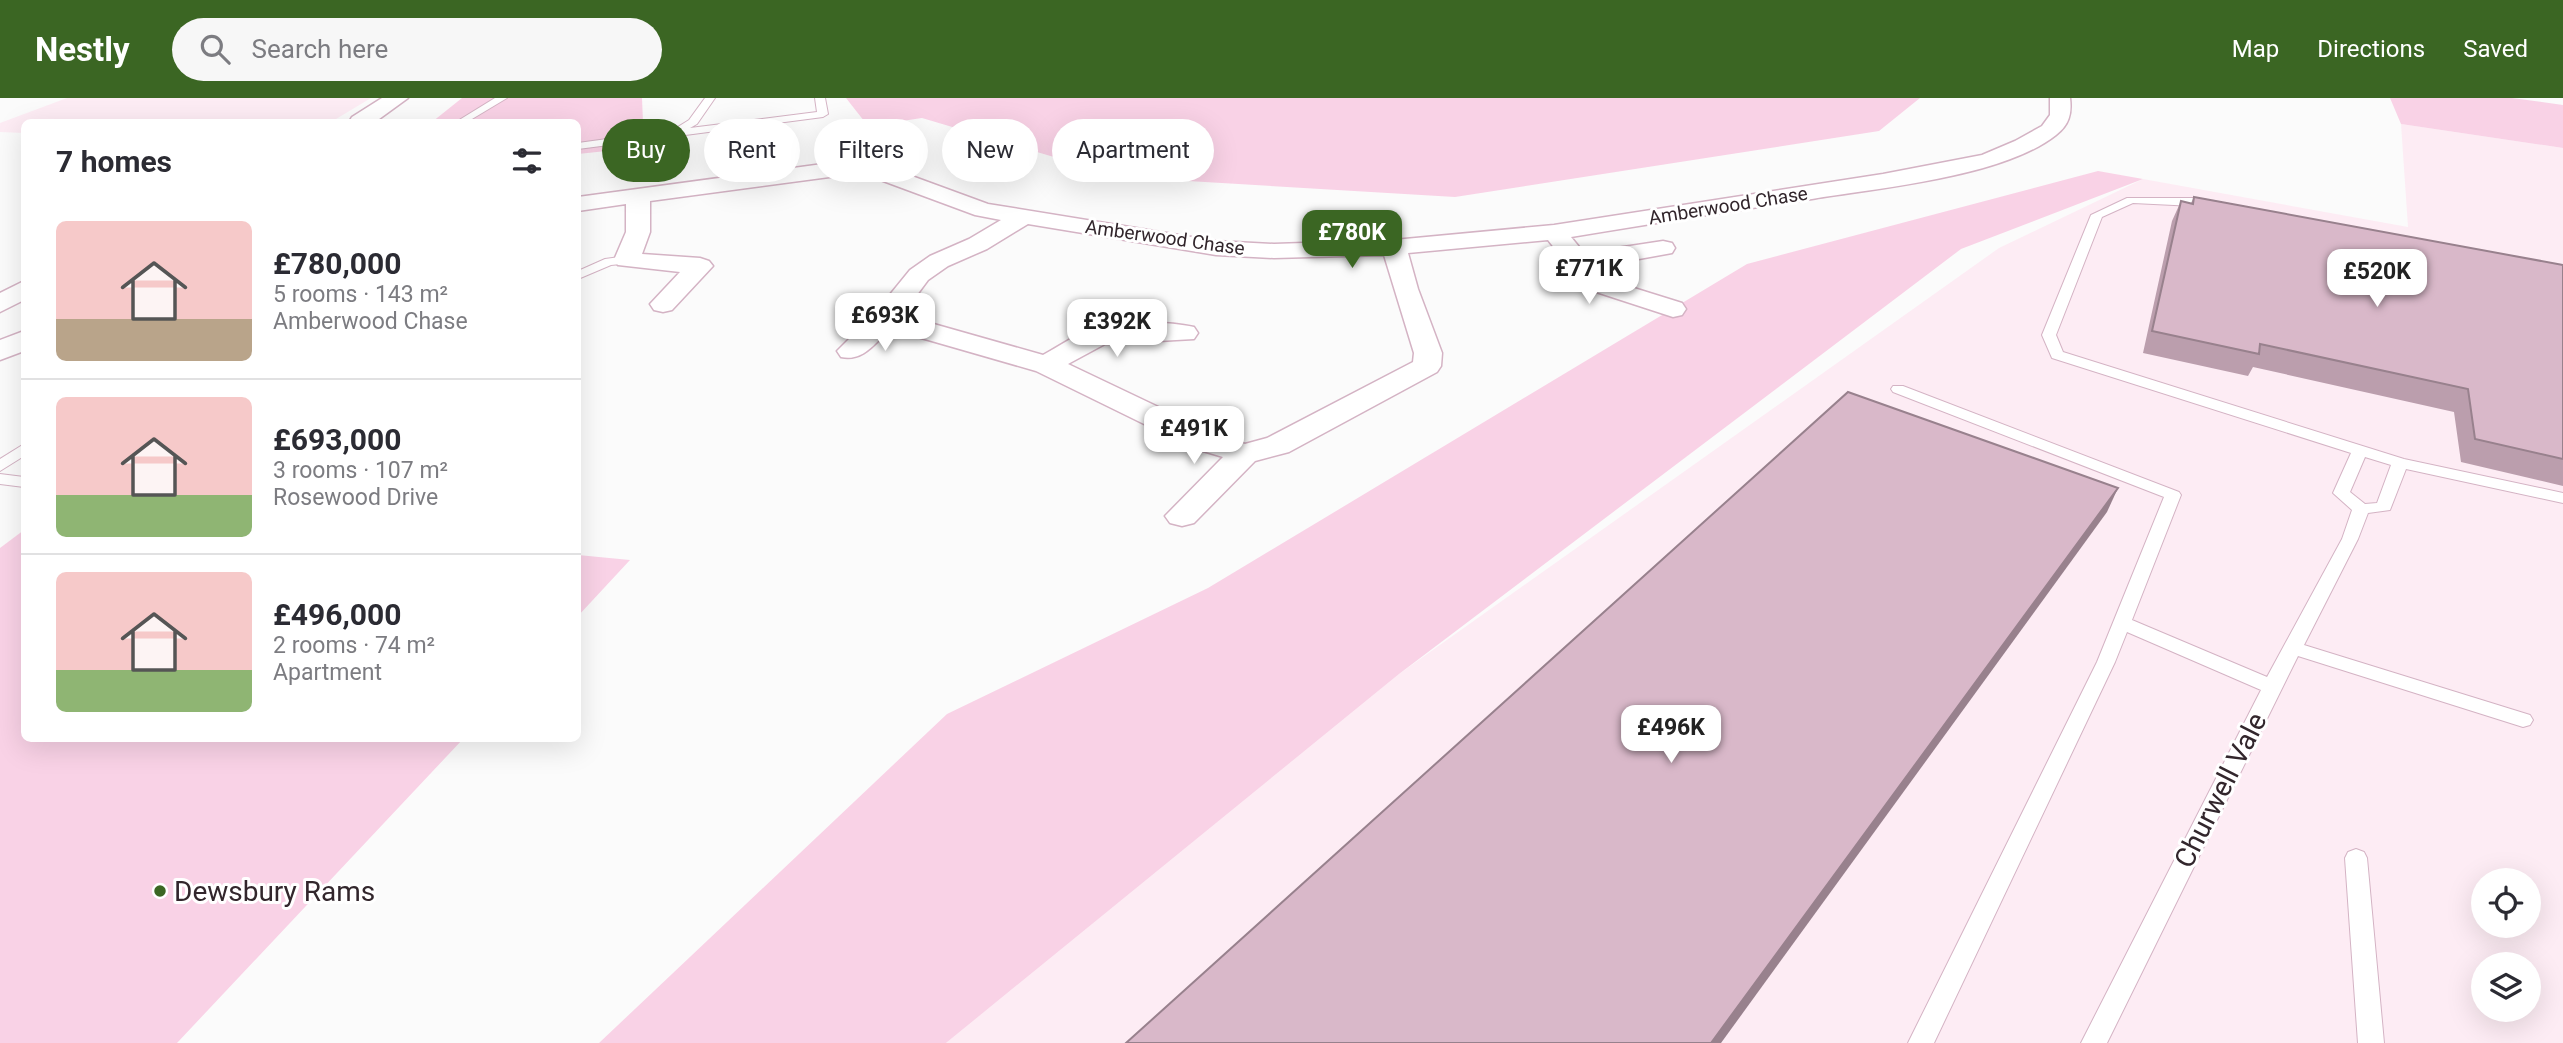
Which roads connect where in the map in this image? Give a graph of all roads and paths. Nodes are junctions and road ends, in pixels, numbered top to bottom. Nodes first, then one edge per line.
1 (397, 98) edge
2 (502, 98) edge
3 (710, 98) edge
4 (820, 98) edge
5 (2060, 98) edge
6 (365, 119) edge
7 (466, 119) edge
8 (690, 124) edge
9 (690, 132) edge
10 (602, 143) edge
11 (581, 146) edge
12 (638, 196) junction
13 (581, 204) edge
14 (2223, 206) edge
15 (1022, 218) junction
16 (1554, 232) junction
17 (1394, 247) junction
18 (1663, 248) dead end
19 (626, 260) junction
20 (1578, 262) junction
21 (581, 274) edge
22 (21, 291) edge
23 (663, 303) dead end
24 (0, 304) edge
25 (1673, 309) dead end
26 (886, 319) junction
27 (1186, 330) dead end
28 (21, 341) edge
29 (0, 351) edge
30 (851, 351) dead end
31 (1046, 365) junction
32 (1898, 389) dead end
33 (2360, 450) junction
34 (21, 451) edge
35 (1244, 454) junction
36 (2400, 463) junction
37 (0, 466) edge
38 (0, 479) edge
39 (21, 482) edge
40 (2563, 498) edge
41 (2361, 509) junction
42 (1182, 516) dead end
43 (2122, 623) junction
44 (2292, 648) junction
45 (2272, 687) junction
46 (2523, 720) dead end
47 (2356, 858) dead end
48 (1921, 1043) edge
49 (2094, 1043) edge
50 (2371, 1043) edge

1 - 6 main road
2 - 7 lane
3 - 8 lane
4 - 9 lane
5 - 16 street, Amberwood Chase
10 - 11 lane
12 - 13 street, Amberwood Chase
12 - 15 street, Amberwood Chase
12 - 19 street
14 - 33 lane
15 - 17 street, Amberwood Chase
15 - 26 street
16 - 17 street, Amberwood Chase
16 - 20 street
17 - 35 street
18 - 20 street
19 - 21 lane
19 - 23 street
20 - 25 street
22 - 24 street
26 - 30 street
26 - 31 street
27 - 31 street
28 - 29 main road
31 - 35 street
32 - 43 lane
33 - 36 lane
33 - 41 lane
34 - 37 lane
35 - 42 street
36 - 40 lane
36 - 41 lane
38 - 39 lane
41 - 44 lane, Churwell Vale
43 - 45 lane
43 - 48 lane
44 - 45 lane, Churwell Vale
44 - 46 lane
45 - 49 lane, Churwell Vale
47 - 50 lane

